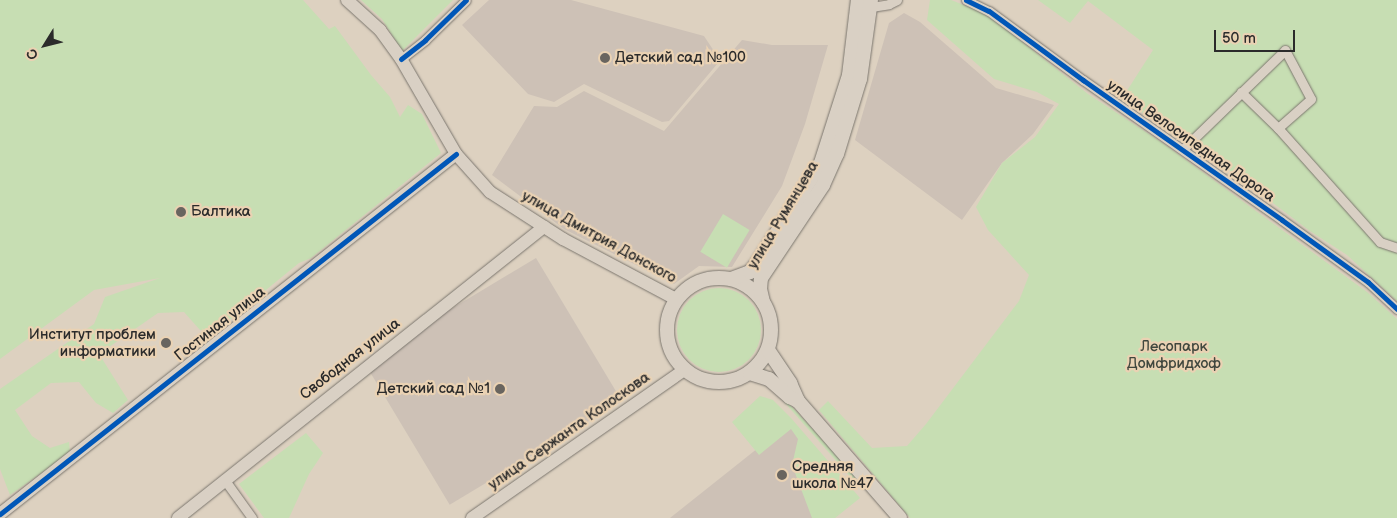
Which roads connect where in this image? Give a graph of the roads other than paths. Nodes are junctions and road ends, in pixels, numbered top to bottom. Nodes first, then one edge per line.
1 (347, 0) edge
2 (466, 0) edge
3 (858, 0) edge
4 (897, 0) edge
5 (966, 0) edge
6 (871, 3) edge
7 (401, 59) junction
8 (1241, 92) junction
9 (1278, 128) junction
10 (1183, 149) junction
11 (456, 154) junction
12 (544, 227) junction
13 (1397, 248) edge
14 (731, 279) junction
15 (676, 299) junction
16 (763, 302) junction
17 (1397, 309) edge
18 (768, 350) junction
19 (684, 370) junction
20 (750, 373) junction
21 (798, 401) junction
22 (224, 479) junction
23 (0, 514) edge
24 (178, 518) edge
25 (252, 518) edge
26 (472, 518) edge
27 (900, 518) edge

1 - 7 street, улица Дмитрия Донского
2 - 7 street
3 - 14 main road, улица Румянцева
4 - 6 street
5 - 10 street, улица Велосипедная Дорога
6 - 16 main road, улица Румянцева
7 - 11 street, улица Дмитрия Донского
8 - 9 street
8 - 9 street
8 - 10 street
9 - 13 street
10 - 17 street, улица Велосипедная Дорога
11 - 12 street, улица Дмитрия Донского
11 - 23 street, Гостиная улица
12 - 15 street, улица Дмитрия Донского
12 - 22 street, Свободная улица
14 - 15 main road, улица Дмитрия Донского
14 - 16 main road
15 - 19 main road, улица Дмитрия Донского
16 - 18 main road
18 - 20 main road
18 - 21 main road
19 - 20 main road
19 - 26 street, улица Сержанта Колоскова
20 - 21 main road
21 - 27 main road
22 - 24 street, Свободная улица
22 - 25 street

